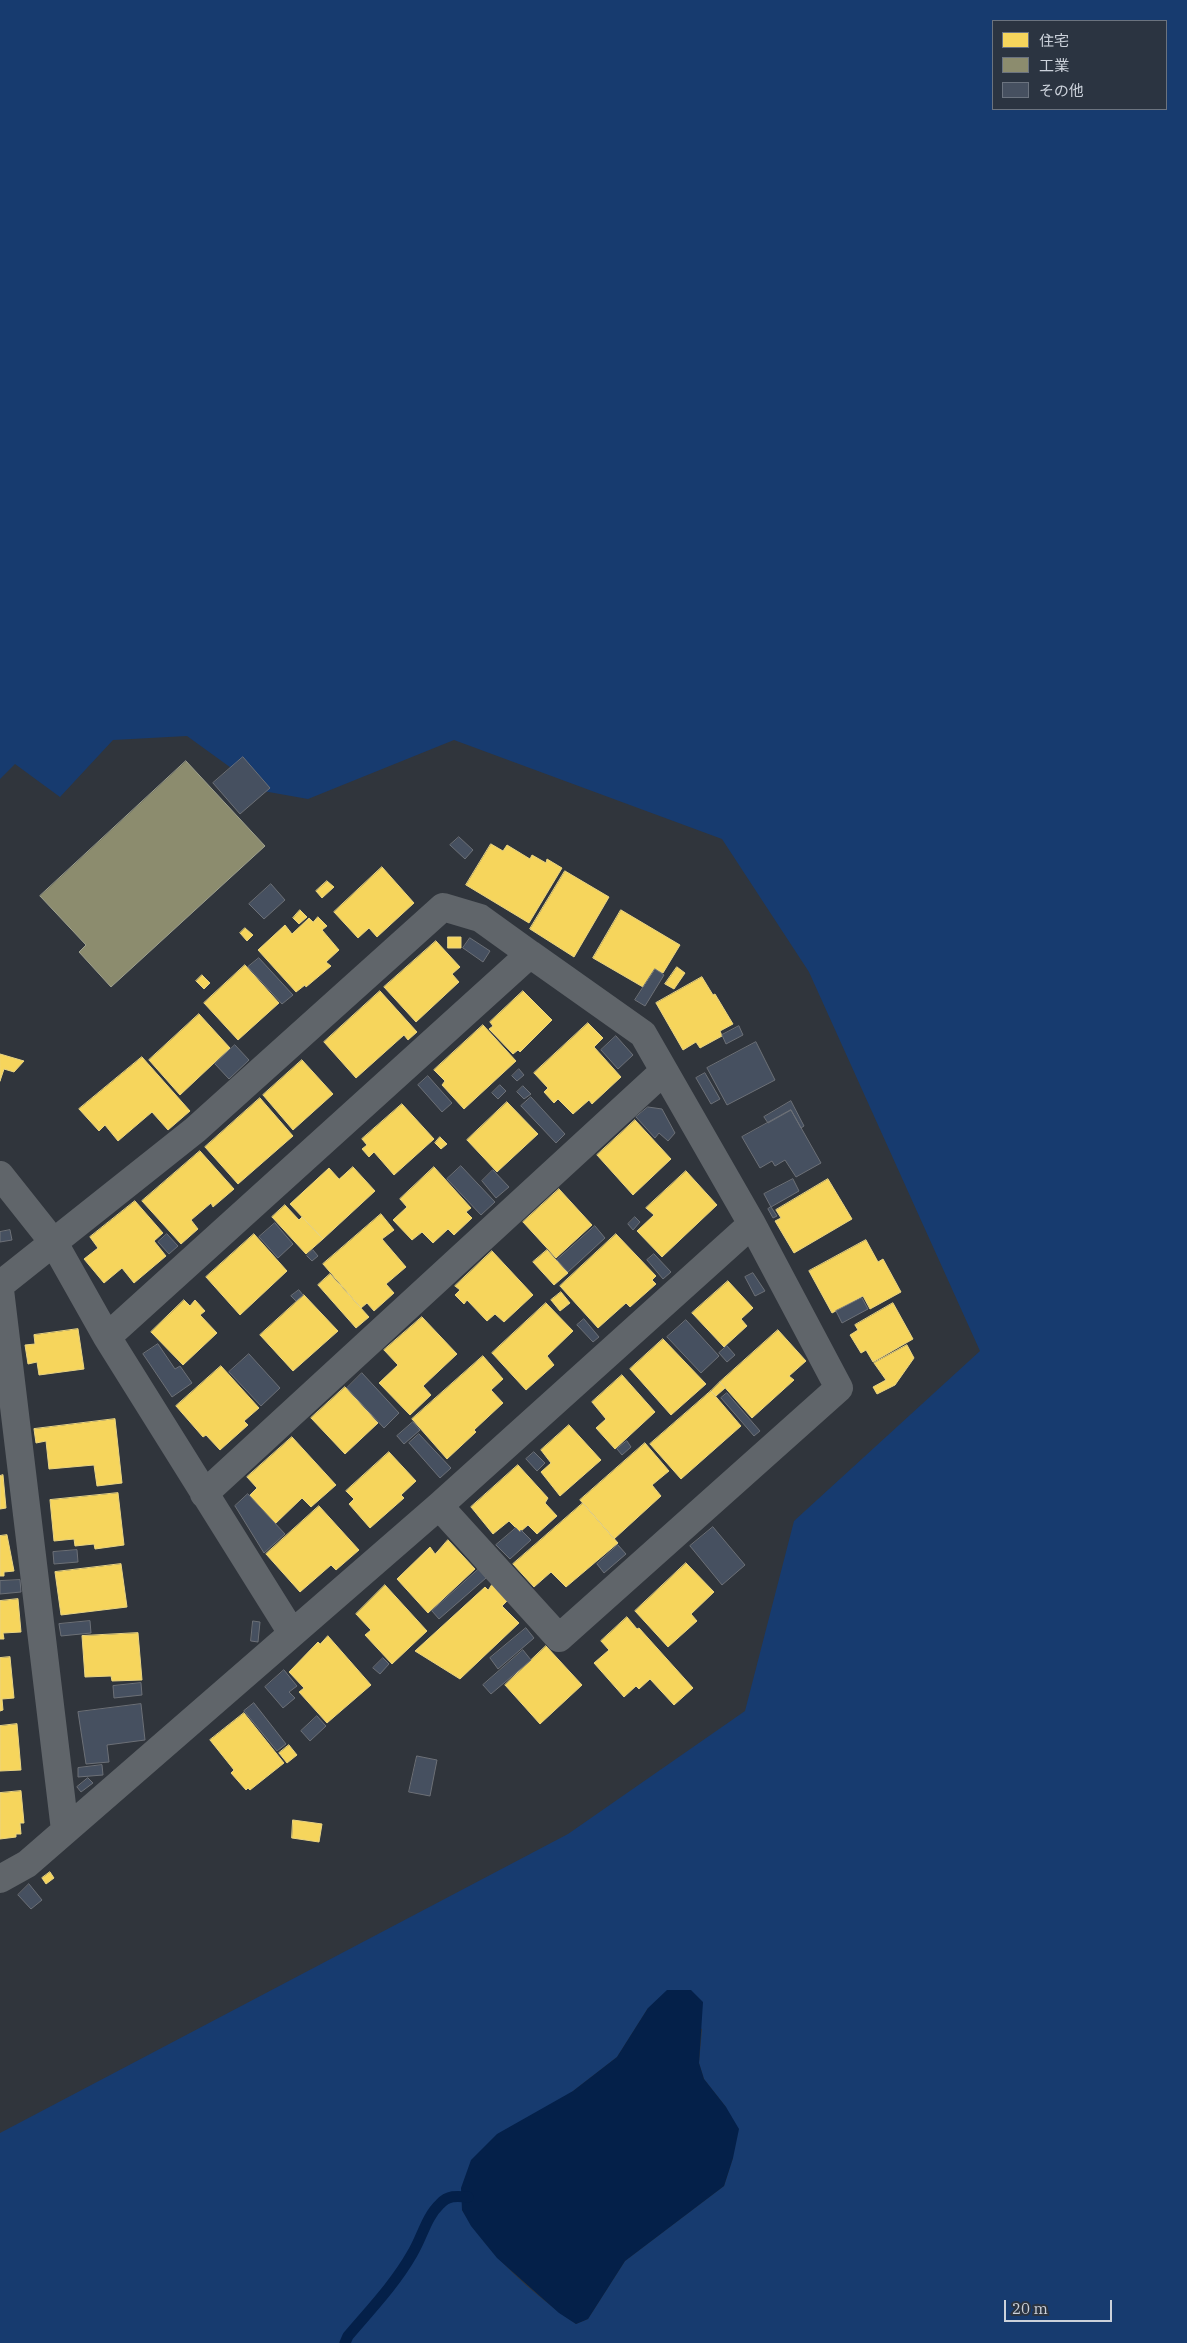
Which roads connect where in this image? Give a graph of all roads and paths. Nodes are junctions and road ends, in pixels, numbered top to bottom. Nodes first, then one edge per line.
1 (530, 954) junction
2 (664, 1071) junction
3 (0, 1175) edge
4 (752, 1224) junction
5 (54, 1243) junction
6 (0, 1285) edge
7 (0, 1290) edge
8 (107, 1337) junction
9 (204, 1494) junction
10 (439, 1506) junction
11 (292, 1634) junction
12 (65, 1830) junction
13 (0, 1878) edge

1 - 2 street
1 - 5 street
1 - 8 street
2 - 4 street
2 - 9 street
3 - 5 street
4 - 10 street
4 - 10 street
5 - 6 street
5 - 8 street
7 - 12 street
8 - 9 street
9 - 11 street
10 - 11 street
11 - 12 street
12 - 13 street

